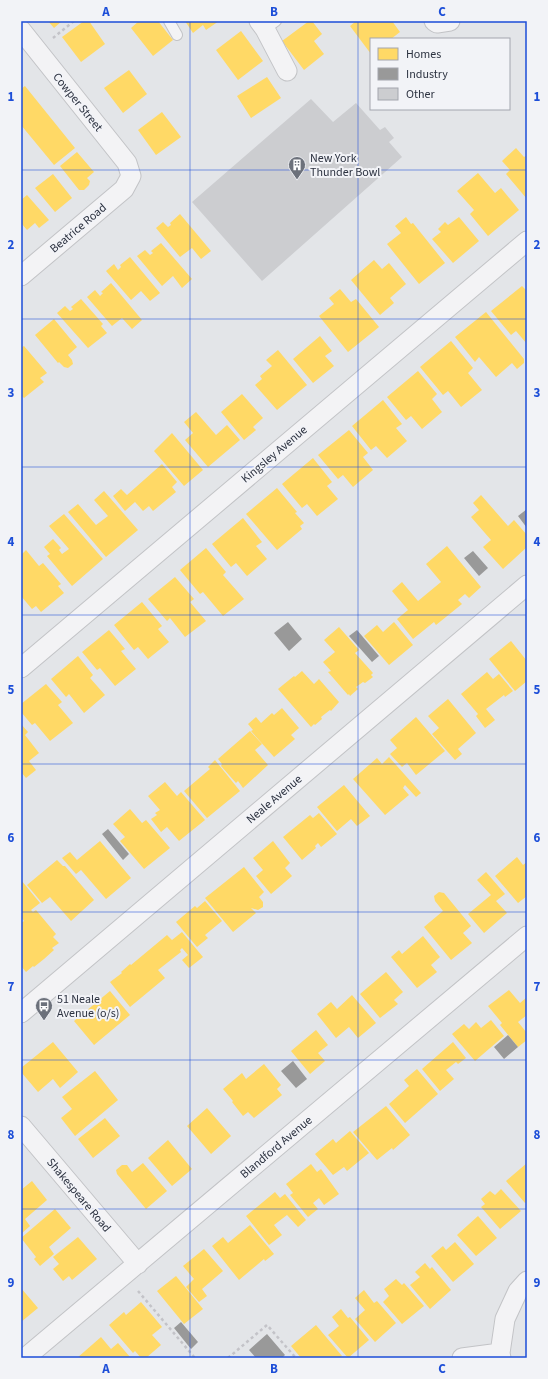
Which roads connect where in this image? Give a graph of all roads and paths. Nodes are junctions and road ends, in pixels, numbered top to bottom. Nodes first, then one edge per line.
1 (170, 21) edge
2 (434, 21) edge
3 (450, 21) edge
4 (267, 24) edge
5 (21, 30) edge
6 (177, 35) dead end
7 (287, 71) dead end
8 (131, 176) joint
9 (527, 241) edge
10 (21, 276) edge
11 (527, 585) edge
12 (21, 668) edge
13 (527, 936) edge
14 (21, 1013) edge
15 (21, 1126) edge
16 (131, 1269) junction
17 (527, 1281) edge
18 (500, 1355) edge
19 (25, 1358) edge
20 (196, 1358) edge
21 (228, 1358) edge
22 (296, 1358) edge
23 (462, 1358) edge

1 - 6 lane
2 - 3 street
4 - 7 street
5 - 8 street, Cowper Street
8 - 10 street, Beatrice Road
9 - 12 street, Kingsley Avenue
11 - 14 street, Neale Avenue
13 - 16 street, Blandford Avenue
15 - 16 street, Shakespeare Road
16 - 19 street, Blandford Avenue
16 - 20 path
17 - 18 street
18 - 23 street
21 - 22 path

